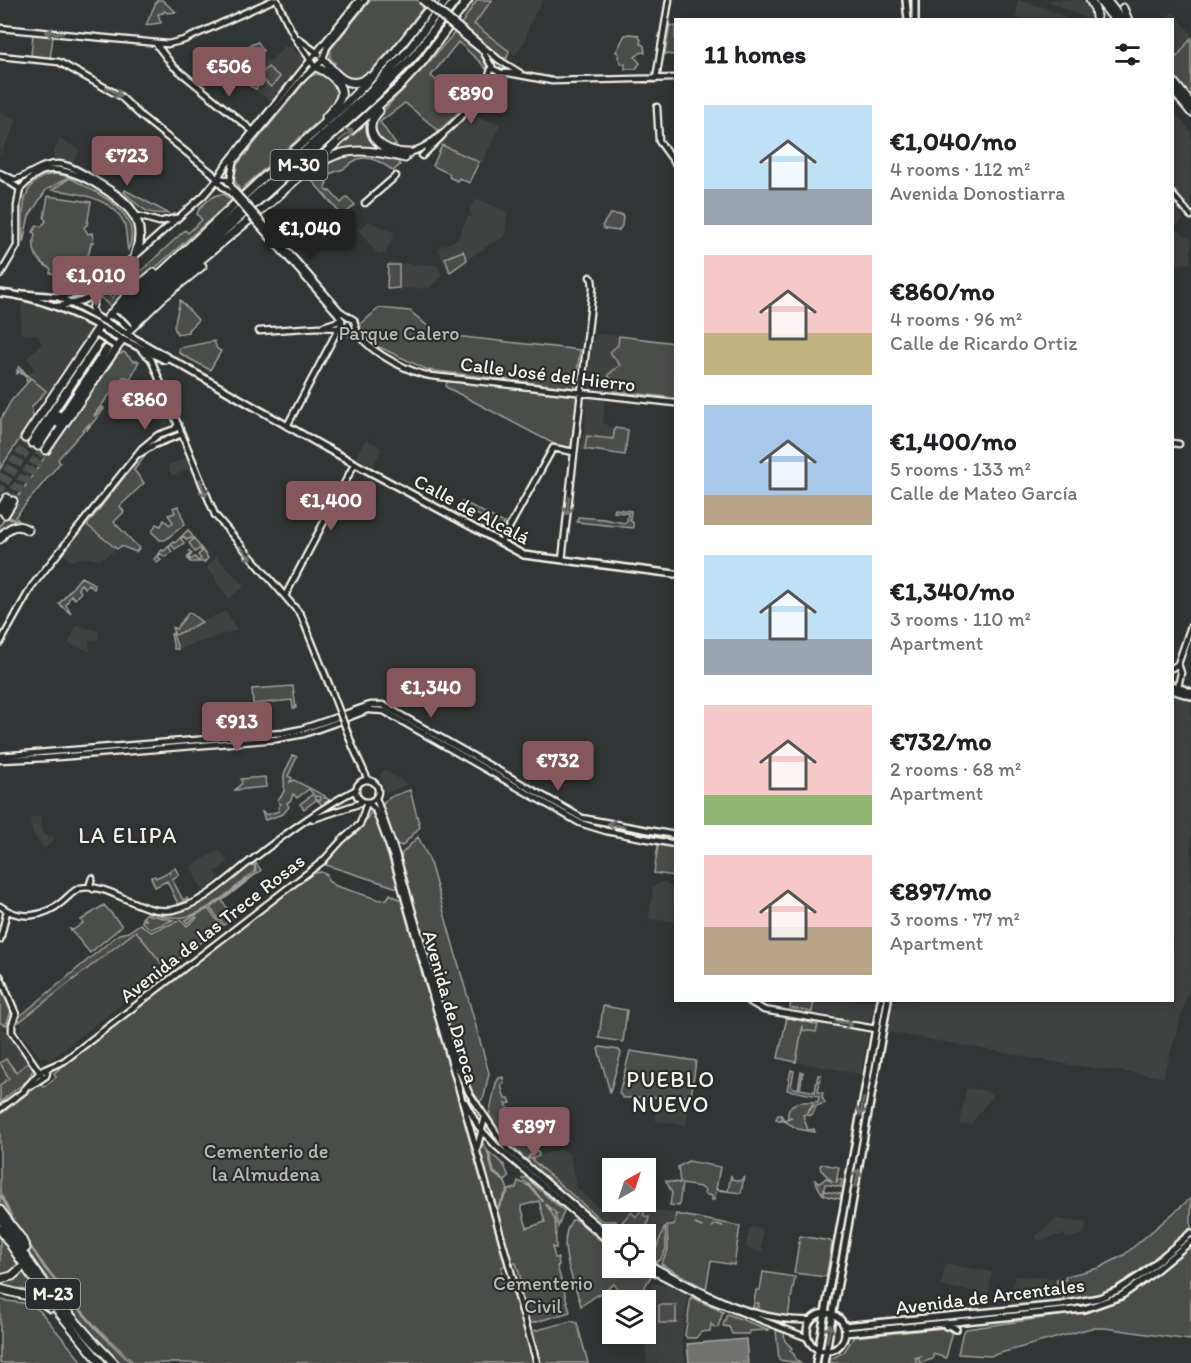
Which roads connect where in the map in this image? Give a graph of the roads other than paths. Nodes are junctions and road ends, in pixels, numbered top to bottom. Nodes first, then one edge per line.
1 (273, 0) edge
2 (277, 0) edge
3 (359, 0) edge
4 (365, 0) edge
5 (421, 0) edge
6 (426, 0) edge
7 (436, 0) edge
8 (446, 0) edge
9 (456, 0) edge
10 (467, 0) edge
11 (473, 0) edge
12 (669, 0) edge
13 (906, 0) edge
14 (915, 0) edge
15 (1090, 0) edge
16 (1099, 0) edge
17 (1106, 0) edge
18 (1123, 8) dead end
19 (428, 11) junction
20 (1096, 17) dead end
21 (908, 18) edge
22 (915, 18) edge
23 (1113, 18) edge
24 (1120, 18) edge
25 (1127, 18) edge
26 (0, 28) edge
27 (464, 33) junction
28 (292, 34) junction
29 (440, 39) junction
30 (156, 44) junction
31 (317, 52) junction
32 (0, 56) edge
33 (392, 56) junction
34 (323, 59) junction
35 (310, 60) junction
36 (500, 60) junction
37 (492, 66) junction
38 (509, 66) junction
39 (316, 68) junction
40 (502, 73) junction
41 (531, 78) junction
42 (674, 78) edge
43 (656, 79) junction
44 (1174, 83) edge
45 (401, 85) junction
46 (1174, 91) edge
47 (1191, 104) edge
48 (657, 107) dead end
49 (1191, 112) edge
50 (333, 125) junction
51 (253, 131) junction
52 (309, 137) junction
53 (252, 140) junction
54 (407, 156) junction
55 (422, 156) dead end
56 (674, 162) edge
57 (232, 165) junction
58 (0, 174) edge
59 (220, 174) junction
60 (27, 175) junction
61 (396, 176) dead end
62 (264, 177) junction
63 (217, 180) junction
64 (230, 182) junction
65 (223, 187) junction
66 (20, 189) junction
67 (233, 193) junction
68 (204, 195) junction
69 (1174, 196) edge
70 (271, 202) junction
71 (365, 203) dead end
72 (129, 211) junction
73 (137, 216) junction
74 (1191, 216) edge
75 (178, 217) junction
76 (217, 221) junction
77 (139, 252) junction
78 (133, 258) junction
79 (0, 275) edge
80 (165, 276) junction
81 (590, 277) dead end
82 (109, 279) junction
83 (599, 279) dead end
84 (593, 287) junction
85 (0, 292) edge
86 (97, 293) junction
87 (19, 295) junction
88 (59, 297) junction
89 (72, 304) junction
90 (58, 306) junction
91 (96, 317) junction
92 (120, 322) junction
93 (342, 324) junction
94 (319, 327) junction
95 (352, 329) junction
96 (259, 331) dead end
97 (106, 339) junction
98 (140, 349) junction
99 (209, 382) junction
100 (581, 393) junction
101 (674, 403) edge
102 (178, 424) junction
103 (287, 426) junction
104 (182, 434) junction
105 (1174, 443) edge
106 (35, 444) junction
107 (1179, 444) dead end
108 (574, 452) junction
109 (137, 455) junction
110 (355, 463) junction
111 (9, 499) tunnel mouth
112 (2, 514) edge
113 (28, 530) dead end
114 (0, 539) edge
115 (501, 542) junction
116 (562, 560) junction
117 (674, 574) edge
118 (283, 591) junction
119 (1191, 626) edge
120 (0, 643) edge
121 (1178, 664) junction
122 (1174, 667) edge
123 (1174, 687) edge
124 (1191, 694) edge
125 (365, 710) junction
126 (346, 716) dead end
127 (409, 725) junction
128 (423, 728) junction
129 (280, 733) junction
130 (424, 734) junction
131 (440, 737) junction
132 (267, 740) junction
133 (0, 758) edge
134 (480, 763) junction
135 (365, 780) junction
136 (355, 790) junction
137 (529, 794) junction
138 (545, 797) junction
139 (376, 798) junction
140 (365, 802) junction
141 (576, 818) junction
142 (305, 822) junction
143 (674, 835) edge
144 (674, 844) edge
145 (92, 878) dead end
146 (93, 889) junction
147 (0, 906) edge
148 (7, 911) junction
149 (0, 940) edge
150 (0, 976) edge
151 (751, 1002) edge
152 (882, 1002) edge
153 (882, 1002) edge
154 (888, 1002) edge
155 (876, 1029) junction
156 (883, 1031) junction
157 (44, 1073) junction
158 (459, 1088) junction
159 (0, 1110) edge
160 (485, 1117) junction
161 (482, 1131) junction
162 (861, 1155) junction
163 (478, 1158) junction
164 (852, 1161) junction
165 (846, 1198) junction
166 (0, 1210) edge
167 (0, 1218) edge
168 (0, 1229) edge
169 (602, 1230) edge
170 (1191, 1233) edge
171 (602, 1236) edge
172 (839, 1240) junction
173 (1191, 1241) edge
174 (846, 1242) junction
175 (26, 1248) dead end
176 (656, 1268) edge
177 (20, 1269) dead end
178 (656, 1273) edge
179 (0, 1279) edge
180 (838, 1286) junction
181 (0, 1289) edge
182 (994, 1312) junction
183 (825, 1313) junction
184 (833, 1314) junction
185 (811, 1320) junction
186 (67, 1325) junction
187 (844, 1326) junction
188 (956, 1326) junction
189 (845, 1333) junction
190 (808, 1338) junction
191 (819, 1350) junction
192 (826, 1351) junction
193 (101, 1363) edge
194 (114, 1363) edge
195 (537, 1363) edge
196 (816, 1363) edge
197 (824, 1363) edge

1 - 30 street
2 - 28 street
3 - 31 street
4 - 34 street
5 - 27 street, bridge
6 - 27 street, bridge
7 - 19 highway, M-30
8 - 50 highway, M-30
9 - 92 highway, M-30
10 - 29 highway, M-30
11 - 29 highway
12 - 43 street
13 - 21 main road
14 - 22 main road
15 - 20 highway
16 - 23 highway
17 - 24 highway
18 - 25 highway
19 - 33 highway, M-30
19 - 34 highway
30 -> 26 street
27 - 36 street
27 - 37 street
28 - 31 street
28 - 35 street
29 - 45 highway, M-30
30 - 51 street
31 - 34 street
31 - 35 street
32 -> 63 street
33 - 50 highway
33 - 52 highway, M-30
34 - 39 street
35 - 39 street
35 - 51 street
36 - 37 street
36 - 38 street
37 - 40 street
37 - 54 street
38 - 40 street
38 - 41 street
39 - 52 highway
39 - 53 street
40 - 41 street
40 - 55 street
41 - 43 street
42 - 43 street
44 - 47 highway
45 - 54 highway
70 -> 45 highway, M-30
46 - 49 highway
48 - 56 street
50 - 80 highway, M-30
51 - 53 street
51 - 59 street
52 - 62 highway, M-30
53 - 57 street
54 - 70 highway
57 - 59 street
57 - 64 street
58 - 60 street
58 - 66 street
59 - 63 street
60 - 66 street
60 - 73 street
61 - 71 street
62 - 76 highway, M-30
62 - 92 highway
63 - 64 street
63 - 65 street
63 - 68 street
64 - 65 street
64 - 67 street
65 - 67 street
65 - 68 street
66 - 72 street
66 - 79 street
67 - 93 street, bridge
68 - 75 street
69 - 74 street
70 - 92 highway, M-30
72 - 73 street
72 - 78 street
73 - 75 street
73 - 77 street
75 - 77 street
76 - 80 highway, M-30
76 - 92 highway, M-30
77 - 78 street
78 - 82 street
80 - 92 highway, M-30
81 - 84 street
82 - 86 street
82 - 88 street
83 - 84 street
84 - 100 street
85 - 87 main road, Calle de Alcalá
86 - 89 street
86 - 91 street
87 - 88 main road, Calle de Alcalá
87 - 90 main road, Calle de Alcalá
88 - 89 main road, Calle de Alcalá
89 - 90 street
89 - 91 main road, Calle de Alcalá
90 - 97 main road, Calle de Alcalá
91 - 92 main road, Calle de Alcalá
92 - 97 main road
92 - 97 main road
92 - 99 main road, Calle de Alcalá
93 - 94 street
93 - 94 street
93 - 95 street
93 - 95 street
93 - 103 street
94 - 96 street
95 - 100 street, Calle José del Hierro
97 - 98 main road, Calle de Alcalá
97 - 106 highway
97 - 106 highway
97 - 106 highway
97 - 106 highway
98 - 99 main road, Calle de Alcalá
98 - 102 street
99 - 103 main road, Calle de Alcalá
100 - 101 street, Calle José del Hierro
100 - 108 street
102 - 104 street
102 - 109 street
103 - 110 main road, Calle de Alcalá
104 - 109 street
104 -> 118 street
105 - 107 street
108 - 115 street
108 -> 116 street
109 - 120 street
110 - 115 main road, Calle de Alcalá
110 - 118 street
111 - 112 highway
113 - 114 highway
115 - 116 main road, Calle de Alcalá
116 - 117 main road, Calle de Alcalá
118 - 135 street, bridge
119 - 121 street
121 - 122 street
121 - 123 street
123 - 124 main road
125 - 126 street
125 - 127 street
125 - 128 street
127 - 128 street
127 - 130 street
128 - 131 street
129 - 132 street
129 - 132 street
129 - 133 street
130 - 131 street
130 - 134 street
131 - 134 street
132 - 133 street
134 - 137 street
134 - 138 street
135 - 136 street
135 - 139 street
136 - 140 street
136 - 142 street
137 - 138 street
137 - 141 street
138 - 141 street
139 - 140 street
139 - 160 street, Avenida de Daroca
140 - 142 street
140 - 157 street, Avenida de las Trece Rosas
140 - 158 street, Avenida de Daroca
143 -> 141 street
141 - 144 street
142 - 146 street
145 - 146 street
146 - 148 street
147 - 148 street
148 - 149 street
150 - 157 street
151 -> 155 street
152 - 155 main road
153 - 156 main road
154 - 156 main road
155 - 156 main road
155 -> 164 main road
156 - 162 main road
157 - 159 street, Avenida de las Trece Rosas
158 - 161 street
158 - 163 street, Avenida de Daroca
160 - 161 street
160 - 169 street, Avenida de Daroca
161 - 163 street
161 - 171 street
162 - 164 main road
174 -> 162 main road
163 - 195 street, Avenida de Daroca
164 - 165 main road
165 - 172 main road
165 - 174 main road
166 - 175 highway
167 - 194 highway, M-23
168 - 186 highway, M-23
170 - 182 main road, Avenida de Arcentales
172 - 174 main road
172 - 180 main road
172 - 183 main road
173 - 188 main road, Avenida de Arcentales
174 - 180 main road
176 - 185 street
177 - 179 highway
178 - 190 street
180 - 184 main road
181 - 186 highway
182 - 187 main road, Avenida de Arcentales
182 - 188 main road
183 - 184 main road
183 - 185 main road
183 - 191 main road
184 - 187 main road
192 -> 184 main road
185 - 190 main road
186 - 193 highway, M-23
187 - 189 main road
188 - 189 main road, Avenida de Arcentales
189 - 192 main road
190 - 191 main road
191 - 192 main road
191 - 196 main road
192 - 197 main road

